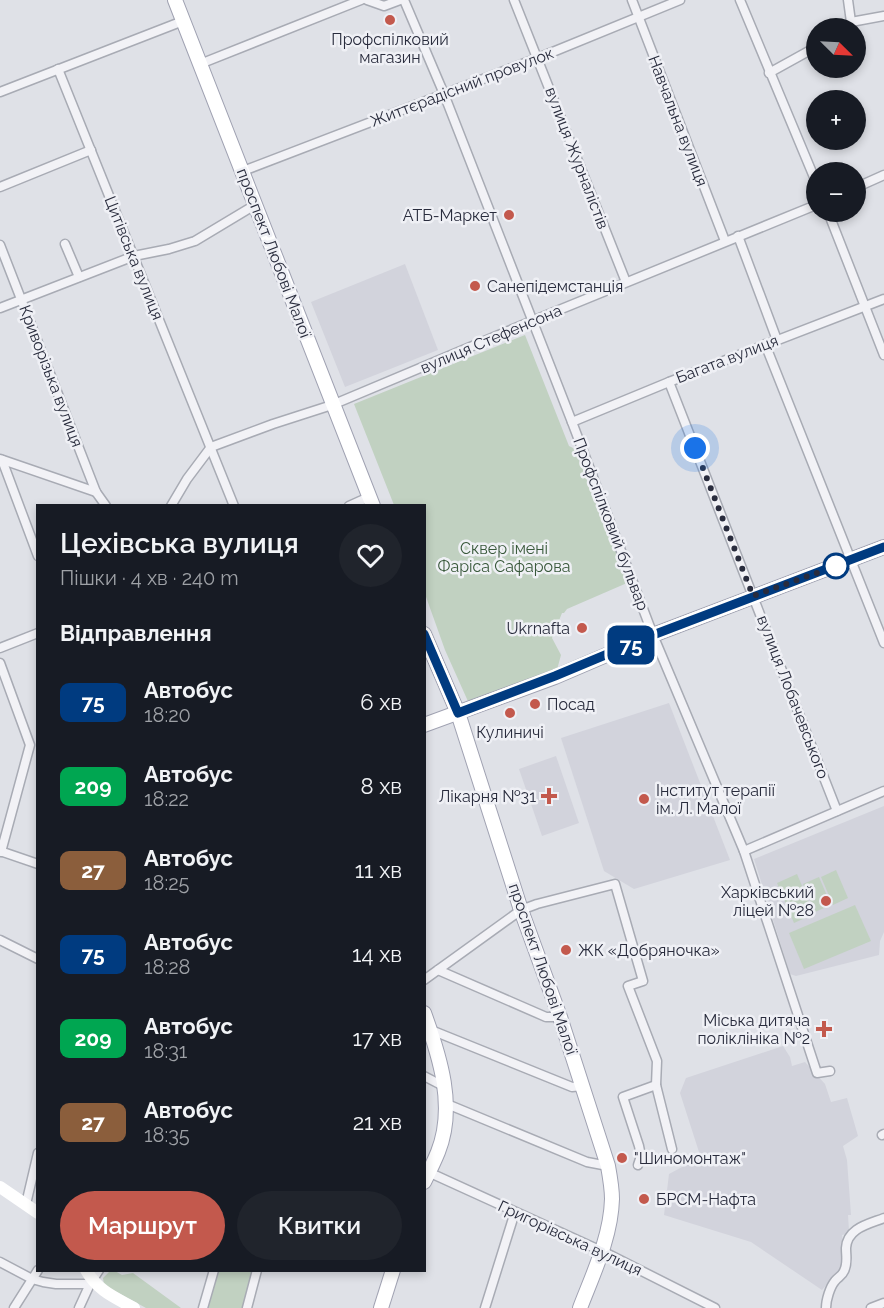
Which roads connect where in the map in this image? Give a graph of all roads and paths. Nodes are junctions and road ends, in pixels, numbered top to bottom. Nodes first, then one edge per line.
1 (175, 0) edge
2 (361, 0) edge
3 (367, 0) edge
4 (402, 0) edge
5 (514, 0) edge
6 (632, 0) edge
7 (680, 0) edge
8 (740, 0) edge
9 (848, 0) edge
10 (884, 16) edge
11 (639, 17) junction
12 (851, 18) edge
13 (866, 19) edge
14 (183, 21) junction
15 (806, 53) edge
16 (538, 58) junction
17 (200, 64) junction
18 (58, 69) junction
19 (769, 73) junction
20 (0, 92) edge
21 (444, 94) junction
22 (91, 150) junction
23 (807, 162) edge
24 (243, 171) junction
25 (884, 175) edge
26 (866, 183) edge
27 (0, 187) edge
28 (255, 205) junction
29 (806, 209) edge
30 (832, 222) edge
31 (738, 236) junction
32 (725, 241) junction
33 (65, 244) dead end
34 (0, 245) edge
35 (134, 256) junction
36 (79, 277) junction
37 (626, 282) junction
38 (22, 299) junction
39 (884, 299) edge
40 (865, 307) junction
41 (0, 308) edge
42 (532, 321) junction
43 (777, 340) junction
44 (765, 344) junction
45 (884, 355) edge
46 (669, 382) junction
47 (332, 405) junction
48 (572, 422) junction
49 (211, 447) junction
50 (1, 459) edge
51 (96, 492) junction
52 (371, 501) edge
53 (105, 504) edge
54 (172, 504) edge
55 (233, 504) edge
56 (884, 547) edge
57 (36, 550) edge
58 (851, 560) junction
59 (753, 596) junction
60 (36, 634) edge
61 (653, 635) junction
62 (426, 639) edge
63 (884, 643) edge
64 (0, 648) edge
65 (0, 663) edge
66 (458, 713) junction
67 (426, 724) edge
68 (884, 791) edge
69 (837, 811) junction
70 (744, 850) junction
71 (1, 851) edge
72 (36, 863) edge
73 (521, 910) junction
74 (0, 940) edge
75 (36, 958) edge
76 (438, 970) junction
77 (426, 979) edge
78 (560, 1017) junction
79 (426, 1018) edge
80 (431, 1030) junction
81 (830, 1071) dead end
82 (426, 1077) edge
83 (656, 1085) junction
84 (583, 1086) junction
85 (445, 1087) junction
86 (447, 1104) junction
87 (672, 1149) dead end
88 (36, 1162) edge
89 (638, 1165) dead end
90 (608, 1166) junction
91 (426, 1175) edge
92 (0, 1187) edge
93 (26, 1204) junction
94 (36, 1212) edge
95 (515, 1212) junction
96 (884, 1218) edge
97 (602, 1252) junction
98 (0, 1262) edge
99 (37, 1272) edge
100 (213, 1272) edge
101 (256, 1272) edge
102 (392, 1272) edge
103 (92, 1276) edge
104 (32, 1279) junction
105 (884, 1304) edge
106 (14, 1308) edge
107 (79, 1308) edge
108 (134, 1308) edge
109 (203, 1308) edge
110 (247, 1308) edge
111 (381, 1308) edge
112 (485, 1308) edge
113 (580, 1308) edge
114 (716, 1308) edge
115 (826, 1308) edge
116 (872, 1308) edge

1 - 14 main road, проспект Любові Малої
2 - 17 street
3 - 4 street
4 - 21 street, Профспілковий бульвар
5 - 16 street, вулиця Журналістів
6 - 11 street, Навчальна вулиця
7 - 11 street, Життєрадісний провулок
8 - 19 street
9 - 12 street
10 - 13 street
11 - 16 street, Життєрадісний провулок
11 - 32 street, Навчальна вулиця
14 - 17 main road, проспект Любові Малої
14 - 18 street
15 - 19 street
16 - 21 street, Життєрадісний провулок
16 - 37 street, вулиця Журналістів
17 - 24 main road, проспект Любові Малої
18 - 20 street
18 - 22 street, Цитівська вулиця
19 - 23 street
21 - 24 street, Життєрадісний провулок
21 - 42 street, Профспілковий бульвар
22 - 27 street
22 - 35 street, Цитівська вулиця
24 - 28 main road, проспект Любові Малої
25 - 26 street
28 - 35 street
28 - 47 main road, проспект Любові Малої
29 - 31 street, вулиця Стефенсона
30 - 40 street
31 - 32 street, вулиця Стефенсона
31 - 43 street
32 - 37 street, вулиця Стефенсона
33 - 36 street
34 - 38 street, Криворізька вулиця
35 - 36 street
35 - 49 street, Цитівська вулиця
36 - 38 street
37 - 42 street, вулиця Стефенсона
38 - 41 street
38 - 51 street, Криворізька вулиця
39 - 40 street, Багата вулиця
40 - 43 street, Багата вулиця
40 - 45 street
42 - 47 street, вулиця Стефенсона
42 - 48 street, Профспілковий бульвар
43 - 44 street, Багата вулиця
44 - 46 street, Багата вулиця
44 - 58 street
46 - 48 street, Багата вулиця
46 - 59 street, вулиця Лобачевського
47 - 49 street, вулиця Стефенсона
47 - 52 main road, проспект Любові Малої
48 - 61 street, Профспілковий бульвар
49 - 54 street
49 - 55 street, Цитівська вулиця
50 - 51 street
50 - 57 street
51 - 53 street, Криворізька вулиця
56 - 58 main road
58 - 59 main road
58 - 63 street
59 - 61 main road
59 - 69 street, вулиця Лобачевського
60 - 64 street
61 - 66 main road
61 - 70 street, Профспілковий бульвар
62 - 66 main road, проспект Любові Малої
65 - 71 street
66 - 67 main road
66 - 73 main road, проспект Любові Малої
68 - 69 street
69 - 70 street
70 - 81 street, Профспілковий бульвар
71 - 72 street
73 - 76 street
73 - 78 main road, проспект Любові Малої
73 - 83 street
74 - 75 street
76 - 77 street
76 - 78 street
78 - 84 main road, проспект Любові Малої
79 - 80 main road
80 - 84 street
80 - 85 main road
82 - 85 street
83 - 87 street
83 - 89 street
84 - 90 main road, проспект Любові Малої
85 - 86 main road
86 - 90 street
86 - 91 main road
88 - 93 street
90 - 97 main road, проспект Любові Малої
91 - 95 street, Григорівська вулиця
92 - 93 street
93 - 94 street
95 - 97 street, Григорівська вулиця
95 - 112 street
96 - 115 street
97 - 113 main road, проспект Любові Малої
97 - 114 street, Григорівська вулиця
98 - 104 street
99 - 104 street
100 - 109 street
101 - 110 street
102 - 111 main road
103 - 104 street
103 - 107 street
103 - 108 street
104 - 106 street
105 - 116 street

